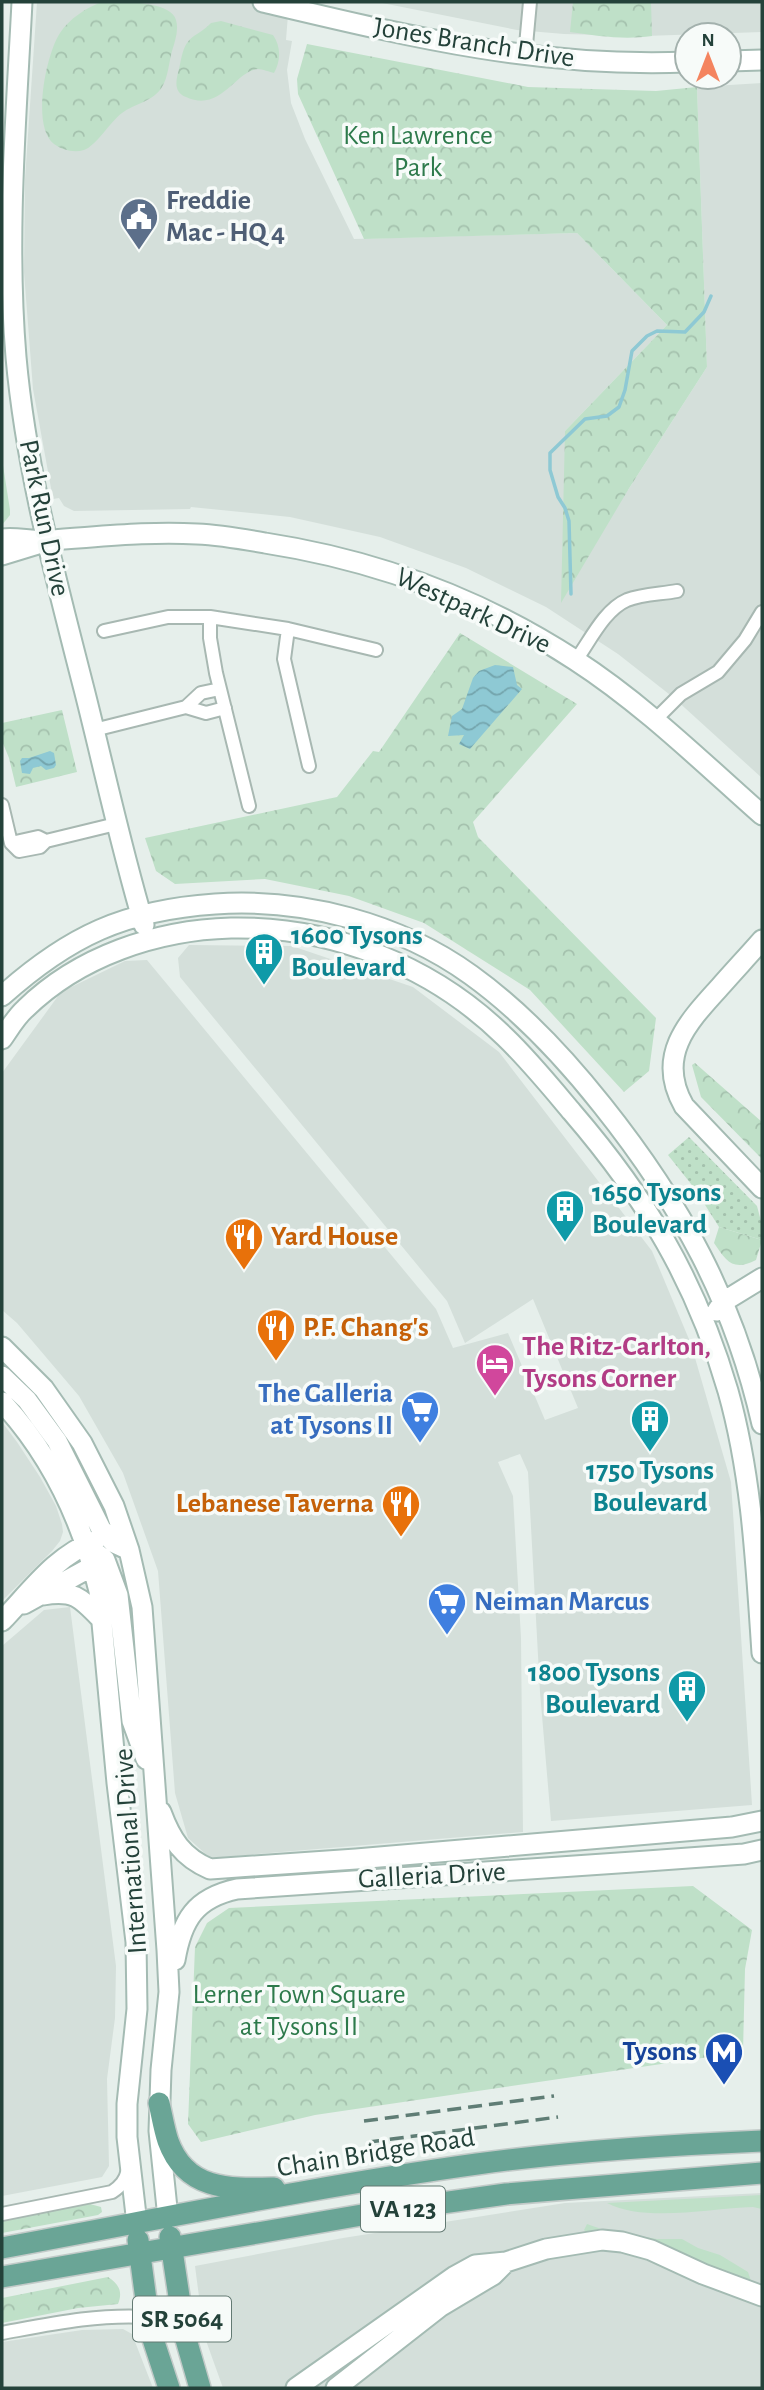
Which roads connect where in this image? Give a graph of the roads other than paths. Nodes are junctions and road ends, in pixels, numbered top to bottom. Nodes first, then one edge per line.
1 (22, 2) edge
2 (263, 2) edge
3 (530, 2) edge
4 (525, 56) junction
5 (762, 60) edge
6 (743, 61) edge
7 (673, 62) edge
8 (2, 539) edge
9 (46, 541) junction
10 (2, 555) edge
11 (677, 591) dead end
12 (762, 612) edge
13 (210, 617) junction
14 (288, 629) junction
15 (104, 631) dead end
16 (376, 650) dead end
17 (576, 660) junction
18 (220, 688) junction
19 (186, 707) junction
20 (225, 708) junction
21 (655, 720) junction
22 (94, 730) junction
23 (309, 766) dead end
24 (2, 805) edge
25 (249, 806) dead end
26 (762, 815) edge
27 (116, 824) junction
28 (141, 915) junction
29 (149, 940) junction
30 (762, 940) edge
31 (2, 996) edge
32 (2, 1039) edge
33 (762, 1188) edge
34 (762, 1278) edge
35 (693, 1294) junction
36 (723, 1302) junction
37 (706, 1326) junction
38 (2, 1347) edge
39 (2, 1376) edge
40 (2, 1402) edge
41 (762, 1424) edge
42 (115, 1533) junction
43 (86, 1544) junction
44 (129, 1550) junction
45 (99, 1563) junction
46 (38, 1596) junction
47 (7, 1616) edge
48 (101, 1619) junction
49 (762, 1653) edge
50 (154, 1785) junction
51 (762, 1821) edge
52 (762, 1850) edge
53 (169, 1992) junction
54 (159, 2103) junction
55 (762, 2129) edge
56 (762, 2141) edge
57 (652, 2145) junction
58 (130, 2163) junction
59 (762, 2173) edge
60 (730, 2175) junction
61 (762, 2183) edge
62 (336, 2187) junction
63 (2, 2214) edge
64 (168, 2218) junction
65 (136, 2224) junction
66 (2, 2248) edge
67 (171, 2249) junction
68 (139, 2254) junction
69 (506, 2262) junction
70 (2, 2277) edge
71 (758, 2292) edge
72 (147, 2317) junction
73 (2, 2333) edge
74 (169, 2388) edge
75 (200, 2388) edge
76 (296, 2388) edge
77 (336, 2388) edge

1 - 9 street, Park Run Drive
2 - 4 street, Jones Branch Drive
3 - 4 street
4 - 7 street, Jones Branch Drive
5 - 6 street
8 - 9 street, Westpark Drive
9 - 10 street, Westpark Drive
9 - 17 street, Westpark Drive
9 - 22 street, Park Run Drive
11 - 17 street
12 - 21 street
13 - 14 street
13 - 15 street
13 - 18 street
14 - 16 street
14 - 23 street
17 - 21 street, Westpark Drive
18 - 19 street
18 - 20 street
19 - 20 street
19 - 22 street
20 - 25 street
21 - 26 street, Westpark Drive
22 - 27 street, Park Run Drive
24 - 27 street
27 - 28 street, Park Run Drive
28 - 29 street, Park Run Drive
28 - 31 street
28 - 36 street
29 - 32 street
29 - 35 street
30 - 33 street
34 - 36 street
35 - 36 street
35 - 37 street
36 - 37 street
36 - 41 street
37 - 49 street
38 - 42 street, International Drive
39 - 42 street
40 - 43 street, International Drive
42 - 43 street
42 - 44 street, International Drive
43 - 45 street, International Drive
43 - 47 street
44 - 45 street
44 - 50 street, International Drive
45 - 46 street
45 - 48 street, International Drive
45 - 50 street, Galleria Drive
46 - 47 street
46 - 48 street
48 - 58 street, International Drive
50 - 51 street, Galleria Drive
50 - 53 street, International Drive
52 - 53 street, Galleria Drive
53 - 54 street, International Drive
54 - 62 main road
54 - 64 street, International Drive
55 - 57 main road
56 - 57 main road, Chain Bridge Road / VA 123
57 - 62 main road, Chain Bridge Road / VA 123
58 - 63 street
58 - 65 street, International Drive
59 - 60 main road, Chain Bridge Road / VA 123
60 - 61 main road
60 - 67 main road, Chain Bridge Road / VA 123
62 - 64 main road, Chain Bridge Road / VA 123
64 - 65 main road, Chain Bridge Road / VA 123
64 - 67 main road, International Drive / SR 5064
65 - 66 main road, Chain Bridge Road / VA 123
65 - 68 main road, International Drive / SR 5064
67 - 68 main road, Chain Bridge Road / VA 123
67 - 75 main road, International Drive / SR 5064
68 - 70 main road, Chain Bridge Road / VA 123
68 - 72 main road, International Drive / SR 5064
69 - 71 street
69 - 76 street
69 - 77 street
72 - 73 street
72 - 74 main road, International Drive / SR 5064

